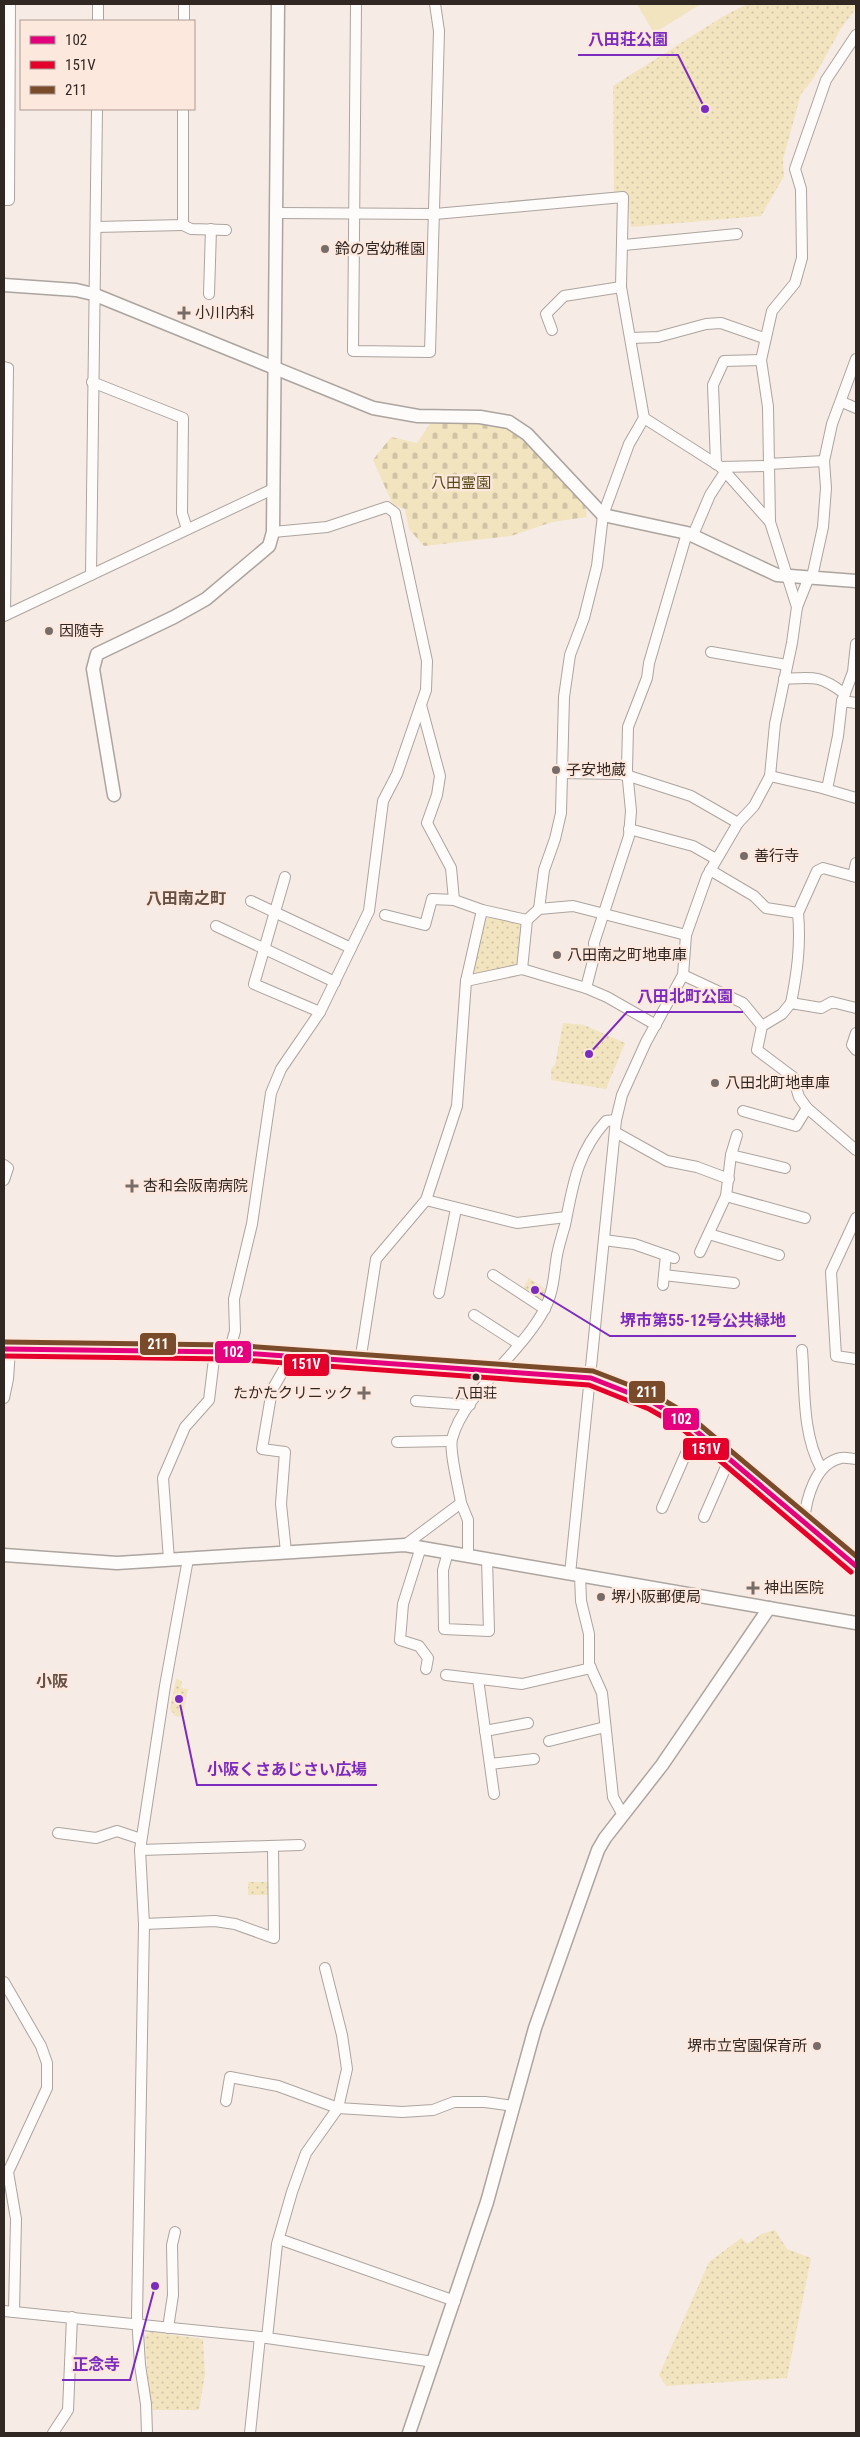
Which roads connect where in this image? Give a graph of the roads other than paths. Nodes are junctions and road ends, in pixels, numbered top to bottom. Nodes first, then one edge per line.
1 (10, 4) edge
2 (98, 4) edge
3 (184, 4) edge
4 (278, 4) edge
5 (356, 4) edge
6 (435, 4) edge
7 (98, 20) edge
8 (184, 20) edge
9 (856, 35) edge
10 (97, 110) edge
11 (183, 110) edge
12 (4, 200) edge
13 (277, 213) junction
14 (354, 214) junction
15 (435, 214) junction
16 (183, 225) junction
17 (96, 227) junction
18 (211, 229) junction
19 (226, 230) dead end
20 (737, 234) dead end
21 (624, 245) junction
22 (4, 286) edge
23 (621, 287) junction
24 (93, 294) junction
25 (209, 294) dead end
26 (552, 330) dead end
27 (631, 338) junction
28 (764, 338) junction
29 (856, 359) edge
30 (761, 360) junction
31 (4, 367) edge
32 (275, 369) junction
33 (92, 382) junction
34 (842, 402) junction
35 (856, 408) edge
36 (644, 418) junction
37 (824, 460) junction
38 (768, 465) junction
39 (721, 468) junction
40 (273, 489) junction
41 (603, 515) junction
42 (770, 522) junction
43 (187, 530) junction
44 (273, 532) junction
45 (690, 534) junction
46 (90, 575) junction
47 (786, 575) junction
48 (810, 577) junction
49 (856, 581) edge
50 (796, 607) junction
51 (4, 616) edge
52 (856, 644) edge
53 (711, 652) dead end
54 (787, 665) junction
55 (784, 679) junction
56 (843, 698) junction
57 (856, 702) edge
58 (421, 704) junction
59 (562, 773) junction
60 (629, 776) junction
61 (770, 776) junction
62 (827, 789) junction
63 (114, 795) dead end
64 (856, 798) edge
65 (738, 823) junction
66 (629, 830) junction
67 (716, 859) junction
68 (856, 863) edge
69 (710, 870) junction
70 (855, 876) edge
71 (285, 877) dead end
72 (454, 900) junction
73 (251, 901) dead end
74 (539, 909) junction
75 (482, 910) junction
76 (275, 912) junction
77 (603, 914) junction
78 (798, 914) junction
79 (385, 915) dead end
80 (527, 920) junction
81 (216, 926) dead end
82 (686, 935) junction
83 (351, 948) junction
84 (264, 950) junction
85 (522, 969) junction
86 (683, 975) junction
87 (466, 981) junction
88 (335, 982) junction
89 (586, 988) junction
90 (791, 1003) junction
91 (856, 1007) edge
92 (320, 1012) junction
93 (656, 1025) junction
94 (762, 1026) junction
95 (856, 1033) edge
96 (856, 1050) edge
97 (806, 1108) junction
98 (743, 1111) dead end
99 (616, 1120) junction
100 (615, 1132) junction
101 (737, 1135) dead end
102 (856, 1150) edge
103 (732, 1155) junction
104 (4, 1165) edge
105 (785, 1168) dead end
106 (729, 1179) junction
107 (4, 1180) edge
108 (726, 1196) junction
109 (426, 1200) junction
110 (456, 1209) junction
111 (566, 1217) junction
112 (805, 1218) dead end
113 (856, 1218) edge
114 (709, 1234) junction
115 (604, 1240) junction
116 (700, 1252) dead end
117 (779, 1255) dead end
118 (493, 1275) dead end
119 (734, 1283) dead end
120 (439, 1293) dead end
121 (544, 1310) junction
122 (474, 1314) dead end
123 (519, 1344) junction
124 (7, 1349) edge
125 (802, 1350) dead end
126 (215, 1352) junction
127 (228, 1352) junction
128 (291, 1357) junction
129 (856, 1359) edge
130 (360, 1362) junction
131 (498, 1372) junction
132 (591, 1378) junction
133 (4, 1398) edge
134 (416, 1401) dead end
135 (470, 1404) junction
136 (698, 1435) junction
137 (452, 1441) junction
138 (397, 1442) dead end
139 (856, 1459) edge
140 (729, 1460) junction
141 (822, 1468) junction
142 (461, 1503) junction
143 (662, 1508) dead end
144 (704, 1518) dead end
145 (804, 1522) junction
146 (404, 1544) junction
147 (421, 1548) junction
148 (286, 1552) junction
149 (448, 1552) junction
150 (4, 1555) edge
151 (468, 1556) junction
152 (188, 1559) junction
153 (487, 1559) junction
154 (169, 1560) junction
155 (856, 1566) edge
156 (575, 1574) junction
157 (769, 1608) junction
158 (856, 1623) edge
159 (591, 1668) junction
160 (426, 1669) dead end
161 (446, 1674) dead end
162 (478, 1679) junction
163 (528, 1723) dead end
164 (605, 1727) junction
165 (485, 1731) junction
166 (549, 1741) dead end
167 (534, 1759) dead end
168 (490, 1764) junction
169 (494, 1794) dead end
170 (623, 1816) junction
171 (58, 1833) dead end
172 (141, 1838) junction
173 (300, 1845) dead end
174 (273, 1846) junction
175 (140, 1850) junction
176 (144, 1924) junction
177 (326, 1968) dead end
178 (4, 1982) edge
179 (226, 2101) dead end
180 (514, 2106) junction
181 (338, 2108) junction
182 (175, 2232) dead end
183 (278, 2239) junction
184 (454, 2301) junction
185 (9, 2312) edge
186 (72, 2317) junction
187 (140, 2324) junction
188 (168, 2328) junction
189 (264, 2338) junction
190 (434, 2362) junction
191 (53, 2433) edge
192 (146, 2433) edge
193 (250, 2433) edge
194 (409, 2433) edge

1 - 12 street
2 - 7 street
3 - 8 street
4 - 13 street
5 - 14 street
6 - 15 street
9 - 28 street
10 - 17 street
11 - 16 street
13 - 14 street
13 - 32 street
14 - 15 street
14 - 15 street
15 - 21 street
16 - 17 street
16 - 18 street
17 - 24 street
18 - 19 street
18 - 25 street
20 - 21 street
21 - 23 street
22 - 24 street
23 - 26 street
23 - 27 street
24 - 32 street
24 - 33 street
27 - 28 street
27 - 36 street
28 - 30 street
29 - 34 street
30 - 38 street
30 - 39 street
31 - 51 street
32 - 40 street
32 - 41 street
33 - 43 street
33 - 46 street
34 - 35 street
34 - 37 street
36 - 39 street
36 - 41 street
37 - 38 street
37 - 48 street
38 - 39 street
38 - 42 street
39 - 42 street
39 - 45 street
40 - 43 street
40 - 44 street
41 - 45 street
41 - 59 street
42 - 47 street
43 - 46 street
44 - 58 street
44 - 63 street
45 - 47 street
45 - 60 street
46 - 51 street
47 - 48 street
47 - 50 street
48 - 49 street
48 - 50 street
50 - 54 street
52 - 56 street
53 - 54 street
54 - 55 street
55 - 56 street
55 - 61 street
56 - 57 street
56 - 62 street
58 - 72 street
58 - 83 street
59 - 60 street
59 - 74 street
60 - 65 street
60 - 66 street
61 - 62 street
61 - 65 street
62 - 64 street
65 - 67 street
66 - 67 street
66 - 77 street
67 - 69 street
68 - 70 street
69 - 78 street
69 - 82 street
70 - 78 street
71 - 76 street
72 - 75 street
72 - 79 street
73 - 76 street
74 - 77 street
74 - 80 street
75 - 80 street
75 - 87 street
76 - 83 street
76 - 84 street
77 - 82 street
77 - 89 street
78 - 90 street
80 - 85 street
81 - 84 street
82 - 86 street
83 - 88 street
84 - 88 street
84 - 92 street
85 - 87 street
85 - 89 street
86 - 93 street
86 - 94 street
87 - 109 street
88 - 92 street
89 - 93 street
90 - 91 street
90 - 94 street
92 - 127 street
93 - 99 street
94 - 97 street
95 - 96 street
97 - 98 street
97 - 102 street
99 - 100 street
99 - 111 street
100 - 106 street
100 - 115 street
101 - 103 street
103 - 105 street
103 - 106 street
104 - 107 street
106 - 108 street
108 - 112 street
108 - 114 street
109 - 110 street
109 - 130 street
110 - 111 street
110 - 120 street
111 - 121 street
113 - 129 street
114 - 116 street
114 - 117 street
115 - 119 street
115 - 132 street
118 - 121 street
121 - 123 street
122 - 123 street
123 - 131 street
124 - 126 street
124 - 133 street
125 - 141 street
126 - 127 street
126 - 154 street
127 - 128 street
128 - 130 street
128 - 148 street
130 - 131 street
131 - 132 street
131 - 135 street
132 - 136 street
132 - 156 street
134 - 135 street
135 - 137 street
136 - 140 street
136 - 143 street
137 - 138 street
137 - 142 street
139 - 141 street
140 - 144 street
140 - 145 street
141 - 145 street
142 - 146 street
142 - 151 street
145 - 155 street
146 - 147 street
146 - 148 street
147 - 149 street
147 - 160 street
148 - 152 street
149 - 151 street
149 - 153 street
150 - 154 street
151 - 153 street
152 - 154 street
152 - 172 street
153 - 156 street
156 - 157 street
156 - 159 street
157 - 158 street
157 - 170 street
159 - 162 street
159 - 164 street
161 - 162 street
162 - 165 street
163 - 165 street
164 - 166 street
164 - 170 street
165 - 168 street
167 - 168 street
168 - 169 street
170 - 180 street
171 - 172 street
172 - 175 street
173 - 174 street
174 - 175 street
174 - 176 street
175 - 176 street
176 - 187 street
177 - 181 street
178 - 185 street
179 - 181 street
180 - 181 street
180 - 184 street
181 - 183 street
182 - 188 street
183 - 184 street
183 - 189 street
184 - 190 street
185 - 186 street
186 - 187 street
186 - 191 street
187 - 188 street
187 - 192 street
188 - 189 street
189 - 190 street
189 - 193 street
190 - 194 street

